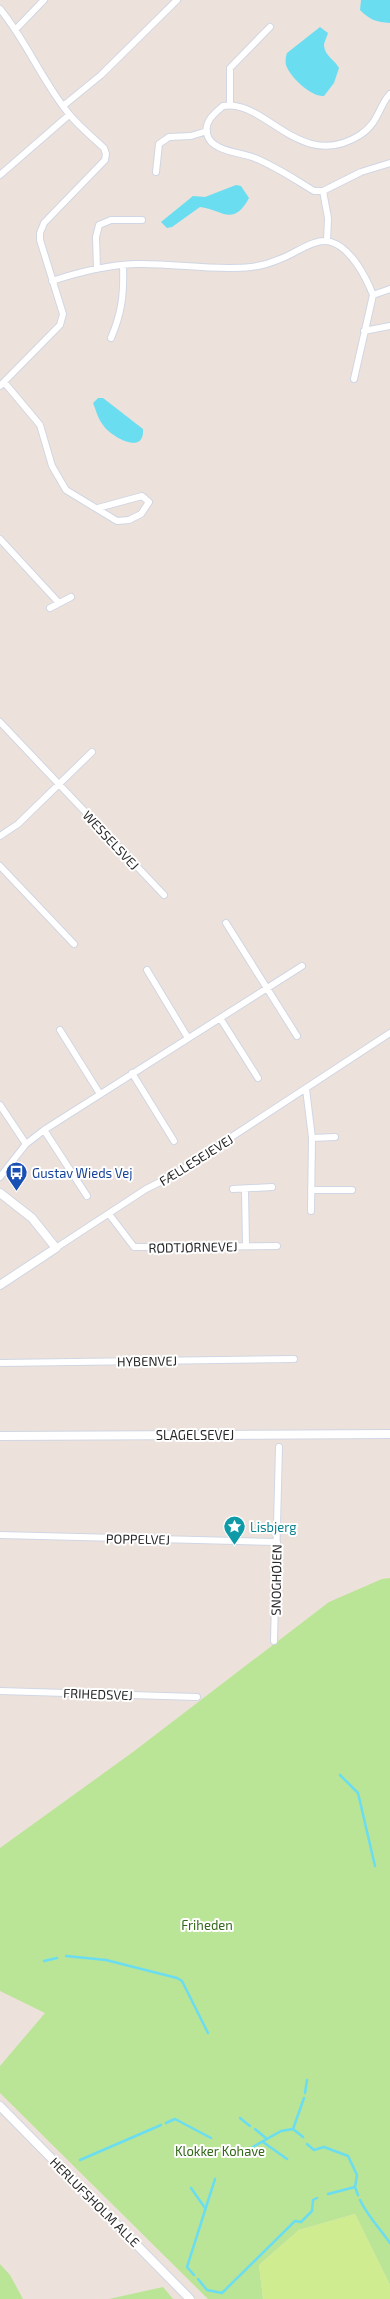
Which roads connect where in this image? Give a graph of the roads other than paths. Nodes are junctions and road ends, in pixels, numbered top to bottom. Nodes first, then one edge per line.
1 (44, 0) edge
2 (178, 0) edge
3 (0, 9) edge
4 (270, 27) dead end
5 (16, 29) junction
6 (390, 94) edge
7 (230, 104) junction
8 (63, 106) junction
9 (69, 115) junction
10 (207, 131) junction
11 (390, 163) edge
12 (156, 172) dead end
13 (0, 175) edge
14 (323, 192) junction
15 (142, 220) dead end
16 (327, 241) junction
17 (123, 265) junction
18 (97, 269) junction
19 (52, 281) junction
20 (390, 289) edge
21 (373, 295) junction
22 (390, 326) edge
23 (364, 331) junction
24 (111, 338) dead end
25 (354, 379) dead end
26 (2, 384) edge
27 (98, 508) junction
28 (0, 539) edge
29 (71, 597) dead end
30 (59, 603) junction
31 (50, 608) dead end
32 (0, 722) edge
33 (92, 752) dead end
34 (59, 784) junction
35 (0, 836) edge
36 (0, 866) edge
37 (164, 895) dead end
38 (226, 923) dead end
39 (74, 944) dead end
40 (302, 966) dead end
41 (146, 970) dead end
42 (267, 988) junction
43 (220, 1018) junction
44 (60, 1030) dead end
45 (390, 1033) edge
46 (297, 1036) dead end
47 (188, 1038) junction
48 (132, 1074) junction
49 (258, 1078) dead end
50 (306, 1089) junction
51 (100, 1094) junction
52 (0, 1105) edge
53 (44, 1130) junction
54 (335, 1137) dead end
55 (312, 1138) junction
56 (174, 1141) dead end
57 (26, 1144) junction
58 (0, 1177) edge
59 (272, 1187) dead end
60 (233, 1189) dead end
61 (245, 1189) junction
62 (311, 1190) junction
63 (352, 1190) dead end
64 (0, 1193) edge
65 (87, 1196) dead end
66 (311, 1211) dead end
67 (109, 1214) junction
68 (246, 1246) junction
69 (277, 1246) dead end
70 (56, 1248) junction
71 (0, 1285) edge
72 (294, 1359) dead end
73 (0, 1363) edge
74 (390, 1434) edge
75 (0, 1436) edge
76 (279, 1447) dead end
77 (0, 1535) edge
78 (277, 1542) junction
79 (274, 1642) dead end
80 (0, 1690) edge
81 (197, 1697) dead end
82 (0, 2106) edge
83 (190, 2299) edge

1 - 5 street
2 - 8 street
3 - 5 street
4 - 7 street
5 - 8 street
6 - 7 street
7 - 10 street
8 - 9 street
9 - 13 street
9 - 19 street
10 - 12 street
10 - 14 street
11 - 14 street
14 - 16 street
15 - 18 street
16 - 17 street
16 - 21 street
17 - 18 street
17 - 24 street
18 - 19 street
19 - 26 street
20 - 21 street
21 - 23 street
22 - 23 street
23 - 25 street
26 - 27 street
27 - 27 street
28 - 30 street
29 - 30 street
30 - 31 street
32 - 34 street, WESSELSVEJ
33 - 34 street
34 - 35 street
34 - 37 street, WESSELSVEJ
36 - 39 street
38 - 42 street
40 - 42 street
41 - 47 street
42 - 43 street
42 - 46 street
43 - 47 street
43 - 49 street
44 - 51 street
45 - 50 street, FÆLLESEJEVEJ
47 - 48 street
48 - 51 street
48 - 56 street
50 - 55 street
50 - 67 street, FÆLLESEJEVEJ
51 - 53 street
52 - 57 street
53 - 57 street
53 - 65 street
54 - 55 street
55 - 62 street
57 - 58 street
59 - 61 street
60 - 61 street
61 - 68 street, RØDTJØRNEVEJ
62 - 63 street
62 - 66 street
64 - 70 street
67 - 68 street, RØDTJØRNEVEJ
67 - 70 street, FÆLLESEJEVEJ
68 - 69 street, RØDTJØRNEVEJ
70 - 71 street, FÆLLESEJEVEJ
72 - 73 street, HYBENVEJ
74 - 75 street, SLAGELSEVEJ
76 - 78 street, SNOGHØJEN
77 - 78 street, POPPELVEJ
78 - 79 street, SNOGHØJEN
80 - 81 street, FRIHEDSVEJ
82 - 83 street, HERLUFSHOLM ALLE

